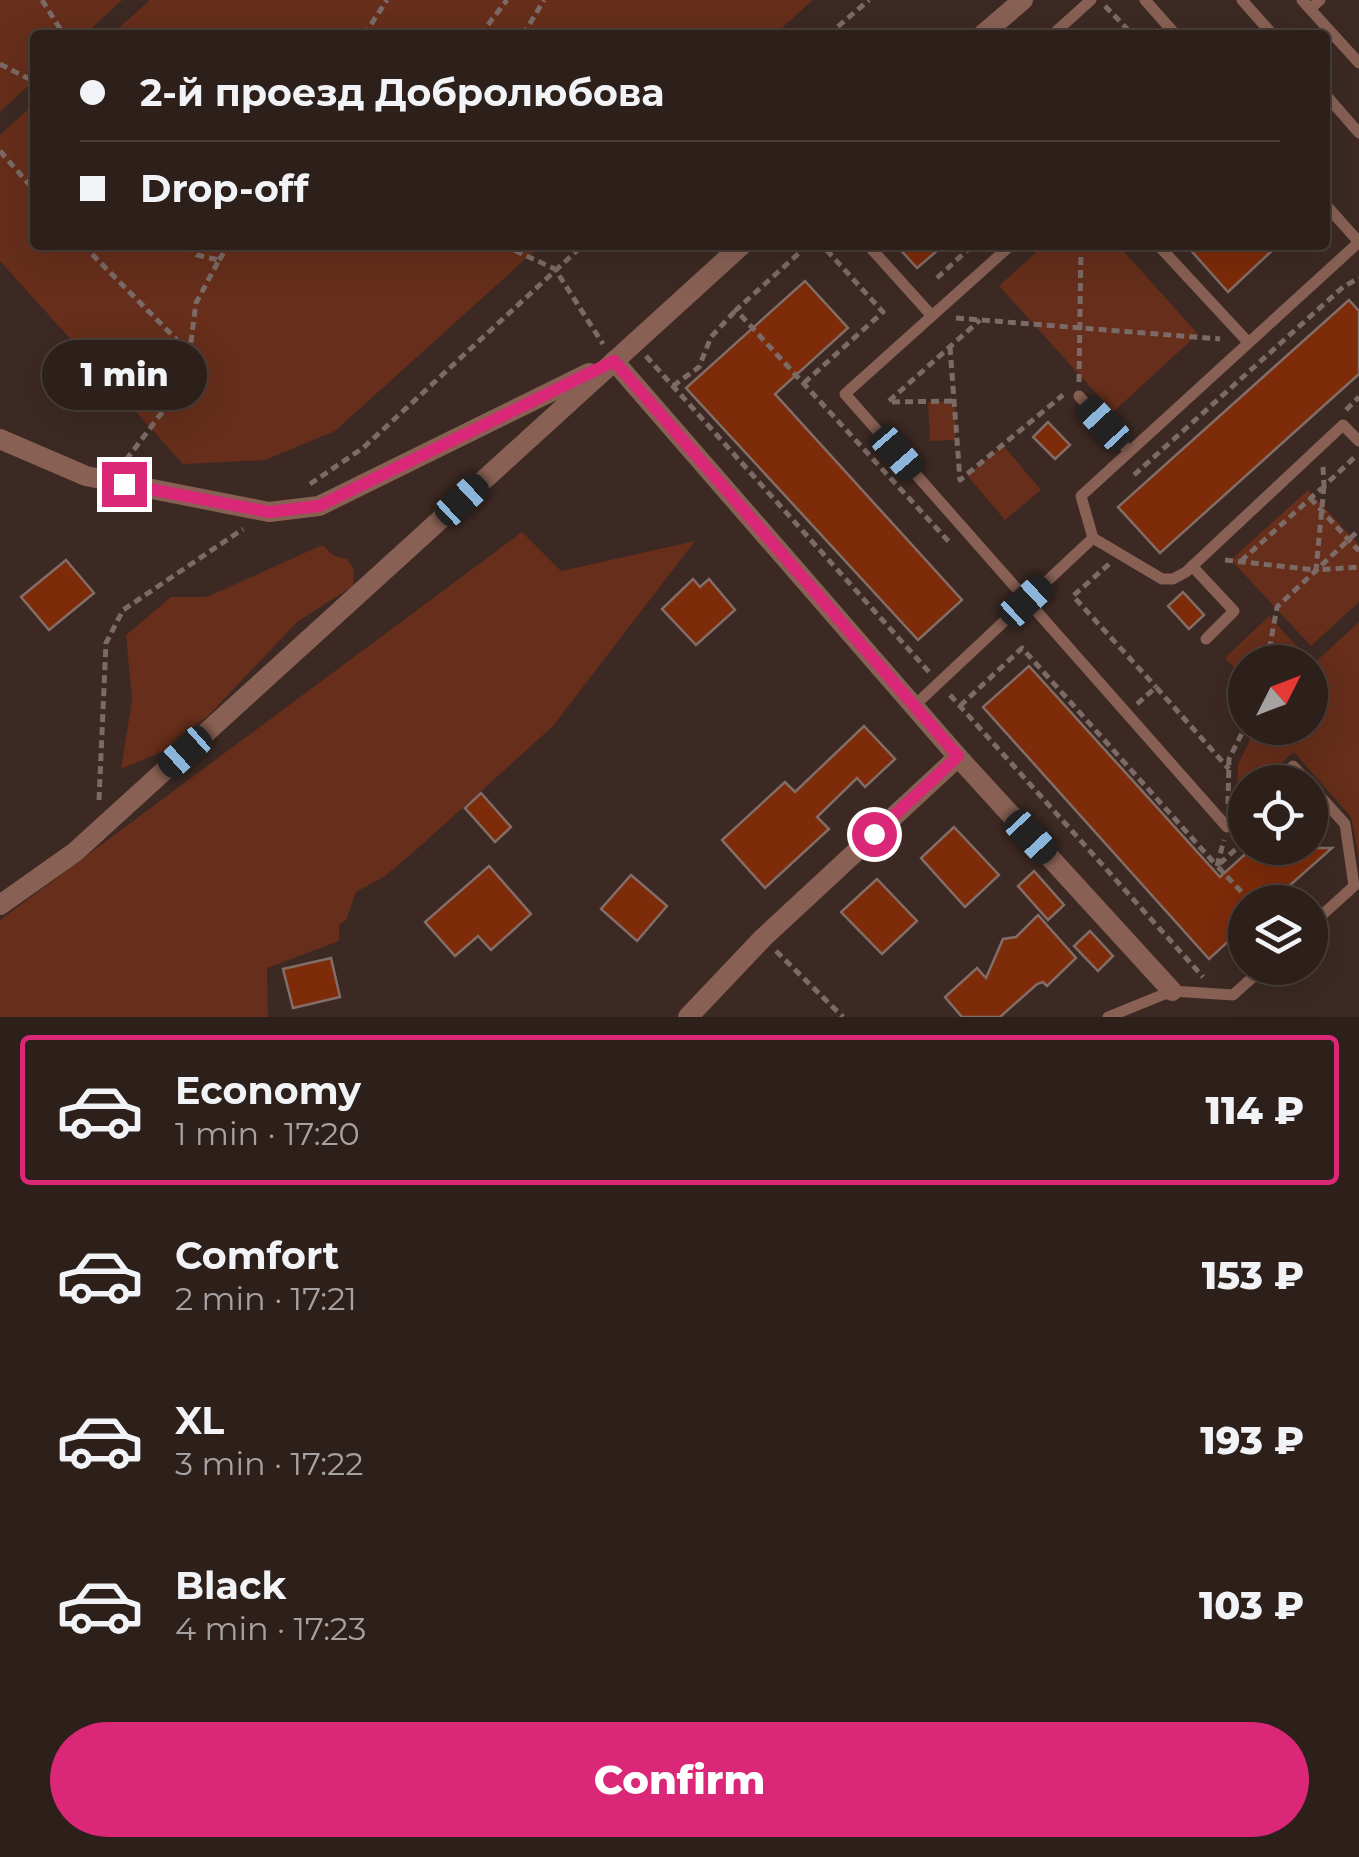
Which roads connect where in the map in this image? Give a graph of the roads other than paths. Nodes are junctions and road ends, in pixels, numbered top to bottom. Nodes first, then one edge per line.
1 (1023, 0) edge
2 (1091, 0) edge
3 (1145, 0) edge
4 (1242, 0) edge
5 (1310, 3) edge
6 (988, 30) edge
7 (1058, 30) edge
8 (1172, 30) edge
9 (1269, 30) edge
10 (1359, 64) edge
11 (1330, 100) edge
12 (1359, 133) edge
13 (1330, 210) edge
14 (1359, 242) edge
15 (736, 250) edge
16 (873, 250) edge
17 (1005, 250) edge
18 (1163, 250) edge
19 (932, 316) junction
20 (1248, 341) junction
21 (614, 361) junction
22 (1079, 396) road end
23 (0, 439) edge
24 (1359, 441) edge
25 (1129, 451) junction
26 (1093, 538) junction
27 (1197, 561) junction
28 (1026, 601) junction
29 (1206, 638) dead end
30 (914, 706) junction
31 (958, 756) junction
32 (1328, 806) edge
33 (1228, 826) edge
34 (0, 905) edge
35 (1328, 910) edge
36 (1243, 985) edge
37 (1172, 991) junction
38 (688, 1017) edge
39 (1108, 1017) edge

1 - 6 street
2 - 7 lane
3 - 8 lane
4 - 9 lane
5 - 10 lane
11 - 12 lane
13 - 14 lane
14 - 20 lane
15 - 21 street
16 - 19 lane
17 - 19 lane
18 - 20 lane
19 - 28 lane
20 - 25 lane
21 - 23 street
21 - 30 street
21 - 34 street
22 - 25 lane
24 - 27 lane
25 - 26 lane
26 - 27 lane
26 - 28 lane
27 - 29 lane
28 - 30 lane
28 - 33 lane
30 - 31 street
31 - 37 street
31 - 38 street
32 - 35 lane
36 - 37 lane
37 - 39 lane

